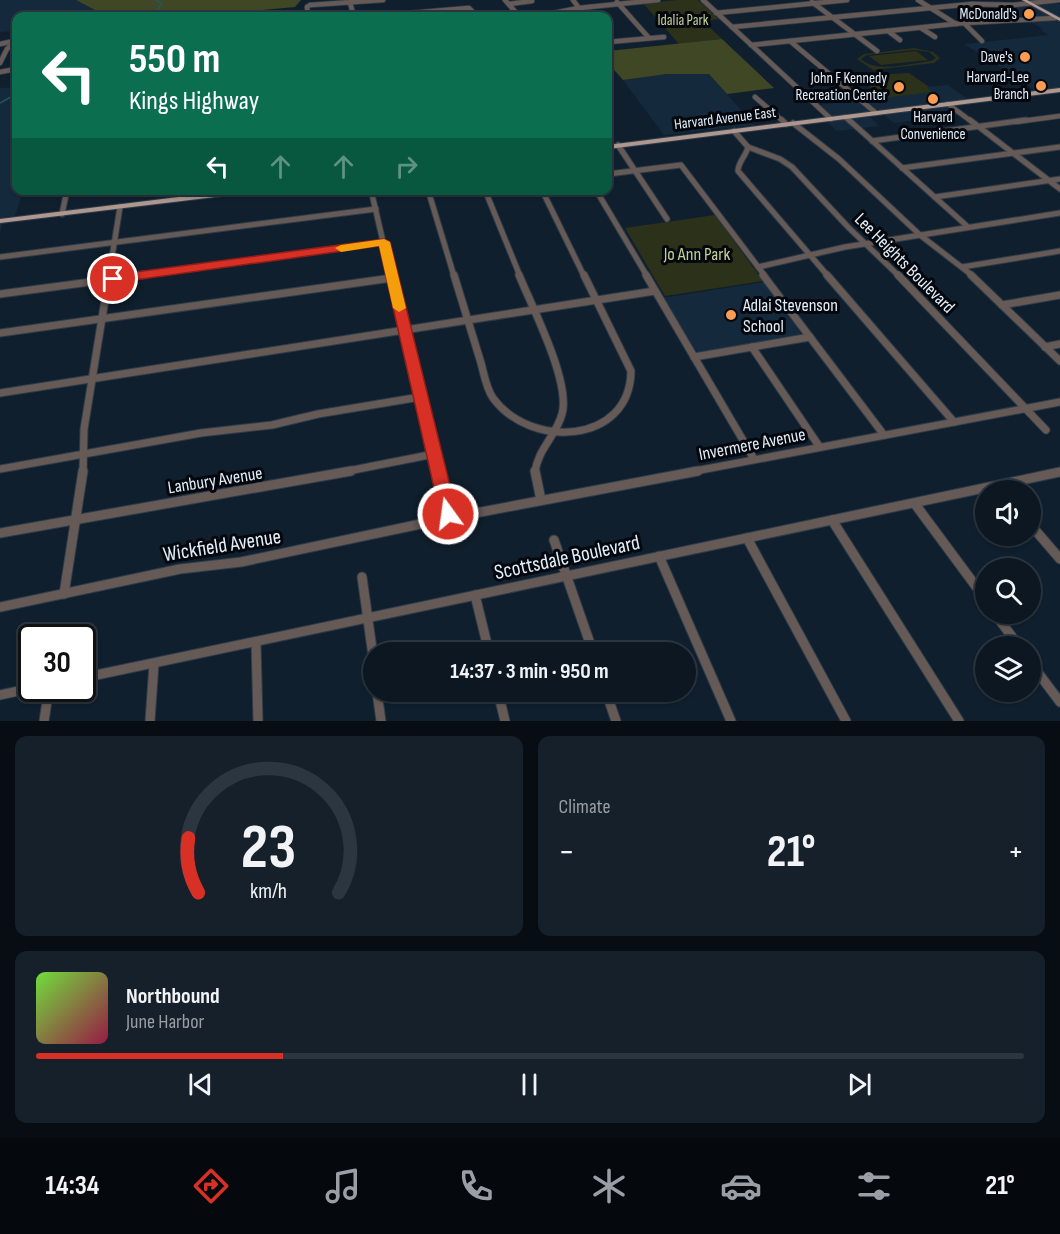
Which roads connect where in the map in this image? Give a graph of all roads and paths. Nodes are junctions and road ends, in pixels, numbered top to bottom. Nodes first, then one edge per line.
1 (382, 0) edge
2 (505, 0) edge
3 (573, 0) edge
4 (658, 0) edge
5 (703, 0) edge
6 (847, 0) edge
7 (918, 0) edge
8 (1024, 0) edge
9 (1059, 0) edge
10 (532, 1) edge
11 (617, 2) edge
12 (812, 2) edge
13 (350, 3) junction
14 (1029, 3) junction
15 (509, 4) junction
16 (579, 8) junction
17 (931, 8) junction
18 (308, 12) edge
19 (353, 12) edge
20 (446, 12) edge
21 (473, 12) edge
22 (516, 12) edge
23 (558, 12) edge
24 (582, 12) edge
25 (716, 13) junction
26 (834, 18) junction
27 (1059, 19) edge
28 (1010, 22) junction
29 (964, 23) junction
30 (956, 24) junction
31 (732, 27) junction
32 (1017, 27) dead end
33 (921, 28) junction
34 (888, 31) junction
35 (856, 35) junction
36 (664, 36) dead end
37 (935, 37) dead end
38 (649, 38) junction
39 (900, 40) dead end
40 (790, 41) junction
41 (982, 41) dead end
42 (612, 42) edge
43 (12, 45) edge
44 (751, 45) junction
45 (877, 51) dead end
46 (0, 63) edge
47 (1060, 90) edge
48 (755, 97) dead end
49 (948, 104) junction
50 (876, 113) junction
51 (1060, 116) edge
52 (845, 117) junction
53 (831, 119) junction
54 (790, 124) junction
55 (978, 127) junction
56 (734, 131) junction
57 (872, 141) junction
58 (618, 146) junction
59 (612, 147) edge
60 (748, 147) junction
61 (1060, 147) edge
62 (763, 153) junction
63 (1013, 153) junction
64 (746, 155) junction
65 (902, 168) junction
66 (635, 171) junction
67 (612, 174) edge
68 (1060, 179) edge
69 (1049, 180) junction
70 (1060, 189) edge
71 (67, 195) edge
72 (216, 195) edge
73 (372, 195) edge
74 (430, 195) edge
75 (487, 195) edge
76 (544, 195) edge
77 (599, 195) edge
78 (935, 197) junction
79 (120, 207) junction
80 (376, 209) junction
81 (1060, 213) edge
82 (62, 214) junction
83 (667, 219) dead end
84 (0, 221) edge
85 (968, 227) junction
86 (920, 235) junction
87 (384, 242) junction
88 (114, 243) junction
89 (866, 243) junction
90 (1060, 251) edge
91 (810, 255) junction
92 (0, 257) edge
93 (758, 267) junction
94 (962, 267) junction
95 (392, 278) junction
96 (107, 280) junction
97 (655, 291) junction
98 (0, 294) edge
99 (1060, 295) edge
100 (595, 300) junction
101 (1002, 305) junction
102 (533, 310) junction
103 (101, 318) junction
104 (469, 320) junction
105 (405, 330) junction
106 (0, 333) edge
107 (810, 337) junction
108 (1060, 344) edge
109 (752, 347) junction
110 (1045, 347) junction
111 (694, 357) junction
112 (1060, 361) edge
113 (92, 378) junction
114 (0, 393) edge
115 (420, 397) junction
116 (1060, 402) edge
117 (1025, 408) junction
118 (954, 422) junction
119 (1046, 430) dead end
120 (552, 432) junction
121 (884, 435) junction
122 (819, 446) junction
123 (82, 454) junction
124 (434, 454) junction
125 (753, 459) junction
126 (0, 469) edge
127 (1060, 472) edge
128 (1030, 480) edge
129 (975, 493) edge
130 (541, 500) junction
131 (915, 504) junction
132 (449, 518) junction
133 (76, 519) junction
134 (832, 520) junction
135 (0, 532) edge
136 (1041, 537) edge
137 (747, 538) junction
138 (554, 540) dead end
139 (658, 556) junction
140 (1060, 559) edge
141 (567, 575) junction
142 (362, 576) dead end
143 (975, 585) edge
144 (64, 594) junction
145 (475, 595) junction
146 (0, 606) edge
147 (368, 617) junction
148 (256, 642) junction
149 (371, 642) edge
150 (487, 642) edge
151 (590, 642) edge
152 (154, 664) junction
153 (96, 675) edge
154 (1041, 677) edge
155 (18, 691) edge
156 (0, 695) edge
157 (47, 702) edge
158 (378, 702) edge
159 (500, 702) edge
160 (609, 702) edge
161 (1060, 702) edge
162 (44, 721) edge
163 (150, 721) edge
164 (258, 721) edge
165 (381, 721) edge
166 (505, 721) edge
167 (616, 721) edge
168 (731, 721) edge
169 (846, 721) edge
170 (959, 721) edge

1 - 13 street
2 - 15 street
3 - 16 street
4 - 11 street
5 - 25 street
6 - 12 street
7 - 17 street
8 - 14 main road
9 - 14 street
10 - 15 street
11 - 16 street
11 - 38 street
12 - 25 street
12 - 26 street
13 - 18 street
13 - 19 street
14 - 17 street
14 - 27 main road
15 - 22 street
16 - 23 street
16 - 24 street
17 - 26 street
17 - 30 street
20 - 21 street
25 - 31 street
26 - 31 street
26 - 35 street
27 - 28 street
28 - 29 street
28 - 32 street
29 - 30 street
29 - 41 street
30 - 33 street
31 - 44 street
33 - 34 street
33 - 37 street
34 - 35 street
34 - 39 street
35 - 40 street
35 - 45 street
36 - 38 street
38 - 42 street
40 - 44 street
40 - 50 street
43 - 46 street
44 - 53 street
47 - 49 main road, Harvard Avenue East
48 - 54 street
49 - 50 main road, Harvard Avenue East
49 - 55 street
50 - 52 main road, Harvard Avenue East
51 - 55 street
52 - 53 main road, Harvard Avenue East
52 - 57 street
53 - 54 main road, Harvard Avenue East
54 - 56 main road, Harvard Avenue East
54 - 86 street
55 - 57 street
55 - 63 street
56 - 58 main road, Harvard Avenue East
56 - 60 street, Lee Heights Boulevard
57 - 65 street
58 - 59 main road, Harvard Avenue East
58 - 66 street
60 - 62 street, Lee Heights Boulevard
60 - 64 street
61 - 63 street
62 - 64 street
62 - 89 street, Lee Heights Boulevard
63 - 65 street
63 - 69 street
64 - 91 street
65 - 78 street
66 - 67 street
66 - 83 street
66 - 93 street
68 - 69 street
69 - 70 street
69 - 78 street
71 - 82 street
72 - 79 main road
73 - 80 street
74 - 104 street
75 - 102 street
76 - 100 street
77 - 97 street
78 - 85 street
79 - 82 main road
79 - 88 street
80 - 87 street
80 - 88 street
81 - 85 street
82 - 84 main road
85 - 86 street
86 - 89 street
86 - 94 street
87 - 95 street
87 - 96 street
88 - 92 street
88 - 96 street
89 - 91 street
89 - 117 street, Lee Heights Boulevard
90 - 94 street
91 - 93 street
91 - 118 street
93 - 107 street
94 - 101 street
95 - 103 street
95 - 105 street
96 - 98 street
96 - 103 street
97 - 100 street
97 - 111 street
99 - 101 street
100 - 102 street
100 - 120 street
101 - 110 street
102 - 104 street
102 - 120 street
103 - 106 street
103 - 113 street
104 - 105 street
104 - 120 street
105 - 113 street
105 - 115 street
107 - 109 street
107 - 121 street
108 - 110 street
109 - 111 street
109 - 122 street
110 - 112 street
111 - 125 street
113 - 114 street
113 - 123 street
115 - 123 street
115 - 124 street
116 - 117 street, Invermere Avenue
117 - 118 street, Invermere Avenue
117 - 119 street, Lee Heights Boulevard
118 - 121 street, Invermere Avenue
120 - 130 street
121 - 122 street, Invermere Avenue
122 - 125 street, Invermere Avenue
123 - 126 street
123 - 133 street
124 - 132 street
124 - 133 street, Lanbury Avenue
125 - 130 street, Invermere Avenue
127 - 128 street, Scottsdale Boulevard
129 - 131 street, Scottsdale Boulevard
130 - 132 street, Invermere Avenue
131 - 134 street, Scottsdale Boulevard
131 - 143 street
132 - 144 street, Wickfield Avenue
133 - 135 street, Lanbury Avenue
133 - 144 street
134 - 137 street, Scottsdale Boulevard
134 - 170 street
136 - 140 street
137 - 139 street, Scottsdale Boulevard
137 - 169 street
138 - 141 street
139 - 141 street, Scottsdale Boulevard
139 - 168 street
141 - 145 street, Scottsdale Boulevard
141 - 151 street
142 - 147 street
144 - 146 street, Wickfield Avenue
145 - 147 street, Scottsdale Boulevard
145 - 150 street
147 - 148 street, Scottsdale Boulevard
147 - 149 street
148 - 152 street, Scottsdale Boulevard
148 - 164 street
152 - 153 street, Scottsdale Boulevard
152 - 163 street
154 - 161 street
155 - 156 street
157 - 162 street
158 - 165 street
159 - 166 street
160 - 167 street

